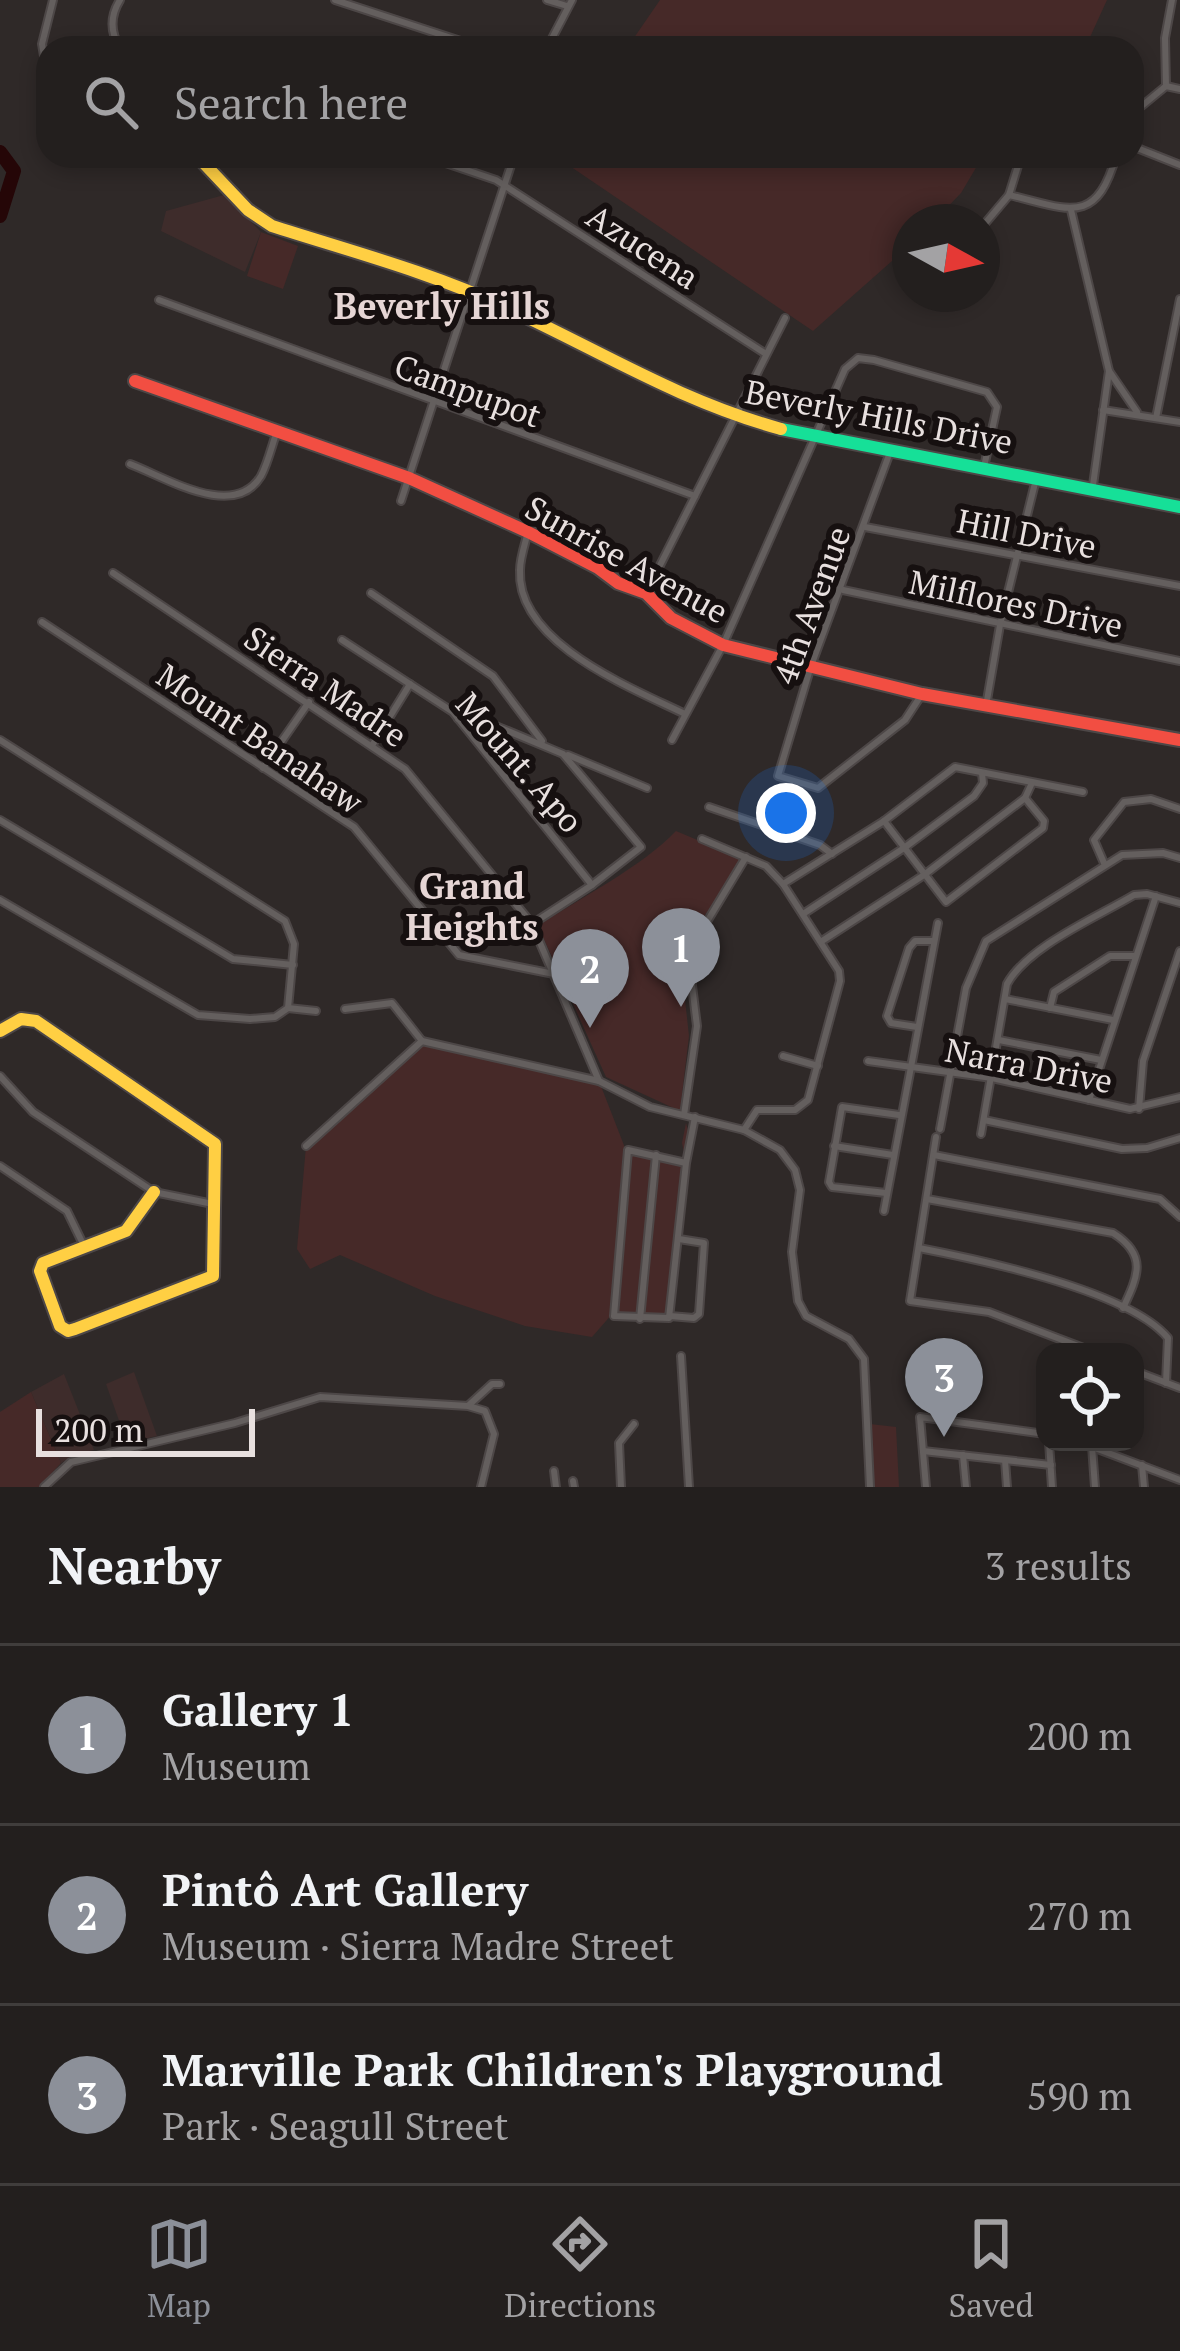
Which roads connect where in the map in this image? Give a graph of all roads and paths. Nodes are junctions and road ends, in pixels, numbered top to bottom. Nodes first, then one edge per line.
1 (53, 0) edge
2 (120, 0) edge
3 (335, 0) edge
4 (547, 0) edge
5 (1172, 0) edge
6 (569, 3) edge
7 (44, 36) edge
8 (117, 36) edge
9 (445, 36) edge
10 (554, 36) edge
11 (1166, 86) junction
12 (1180, 88) edge
13 (1144, 103) edge
14 (1144, 151) edge
15 (1180, 165) edge
16 (208, 168) edge
17 (462, 168) edge
18 (511, 168) edge
19 (1018, 168) edge
20 (1113, 168) edge
21 (506, 186) junction
22 (1010, 195) junction
23 (1000, 206) edge
24 (1071, 210) junction
25 (472, 292) junction
26 (1180, 299) edge
27 (159, 300) dead end
28 (785, 318) dead end
29 (766, 354) junction
30 (1109, 371) junction
31 (135, 382) dead end
32 (435, 404) junction
33 (1103, 410) junction
34 (1137, 412) junction
35 (733, 416) junction
36 (1156, 418) junction
37 (1180, 422) edge
38 (277, 430) junction
39 (813, 436) junction
40 (890, 452) junction
41 (130, 464) dead end
42 (984, 467) junction
43 (1036, 475) junction
44 (409, 478) junction
45 (1093, 485) junction
46 (695, 496) junction
47 (401, 501) dead end
48 (1180, 507) edge
49 (865, 527) junction
50 (528, 532) junction
51 (1018, 556) junction
52 (113, 573) dead end
53 (1180, 586) edge
54 (842, 590) junction
55 (371, 593) dead end
56 (646, 593) junction
57 (41, 622) dead end
58 (1000, 625) junction
59 (343, 640) dead end
60 (723, 645) junction
61 (1180, 662) edge
62 (811, 666) junction
63 (410, 683) junction
64 (922, 694) junction
65 (309, 702) junction
66 (986, 706) junction
67 (686, 714) junction
68 (458, 719) junction
69 (0, 740) edge
70 (672, 740) dead end
71 (1180, 740) edge
72 (373, 744) junction
73 (544, 744) junction
74 (563, 754) junction
75 (263, 769) junction
76 (982, 772) junction
77 (1032, 783) junction
78 (647, 788) dead end
79 (1083, 792) dead end
80 (1025, 798) junction
81 (709, 807) dead end
82 (1180, 809) edge
83 (0, 820) edge
84 (884, 820) junction
85 (702, 838) dead end
86 (904, 848) junction
87 (832, 854) junction
88 (746, 857) junction
89 (1180, 858) edge
90 (1104, 863) junction
91 (924, 875) junction
92 (783, 884) junction
93 (592, 885) junction
94 (1156, 896) junction
95 (0, 900) edge
96 (1180, 903) edge
97 (803, 914) junction
98 (938, 922) dead end
99 (532, 924) junction
100 (935, 940) junction
101 (822, 941) junction
102 (1180, 951) edge
103 (1134, 956) junction
104 (293, 965) junction
105 (554, 974) junction
106 (1005, 999) junction
107 (288, 1008) junction
108 (1050, 1008) junction
109 (345, 1009) dead end
110 (316, 1011) dead end
111 (1114, 1020) junction
112 (917, 1027) junction
113 (0, 1031) edge
114 (999, 1040) junction
115 (422, 1041) junction
116 (783, 1056) dead end
117 (1101, 1060) junction
118 (868, 1061) dead end
119 (818, 1066) junction
120 (909, 1066) junction
121 (948, 1074) junction
122 (0, 1076) edge
123 (992, 1078) junction
124 (599, 1081) junction
125 (1180, 1096) edge
126 (1088, 1100) junction
127 (1139, 1108) junction
128 (684, 1115) junction
129 (900, 1116) junction
130 (695, 1117) junction
131 (984, 1120) junction
132 (744, 1130) junction
133 (982, 1134) dead end
134 (1180, 1138) edge
135 (306, 1146) dead end
136 (834, 1146) junction
137 (656, 1155) junction
138 (893, 1155) junction
139 (934, 1155) junction
140 (686, 1162) junction
141 (0, 1166) edge
142 (154, 1192) junction
143 (886, 1193) junction
144 (927, 1199) junction
145 (216, 1204) junction
146 (884, 1211) dead end
147 (1180, 1217) edge
148 (678, 1239) junction
149 (84, 1246) junction
150 (919, 1248) junction
151 (1123, 1307) junction
152 (670, 1316) junction
153 (640, 1319) junction
154 (1070, 1343) edge
155 (681, 1356) dead end
156 (1144, 1374) edge
157 (1166, 1383) junction
158 (500, 1384) dead end
159 (1180, 1388) edge
160 (468, 1406) junction
161 (634, 1424) dead end
162 (1036, 1433) edge
163 (923, 1451) junction
164 (1050, 1451) edge
165 (1092, 1451) edge
166 (1103, 1451) edge
167 (963, 1455) junction
168 (1005, 1460) junction
169 (1051, 1465) junction
170 (1142, 1465) junction
171 (554, 1471) dead end
172 (1180, 1480) edge
173 (44, 1487) edge
174 (481, 1487) edge
175 (556, 1487) edge
176 (621, 1487) edge
177 (689, 1487) edge
178 (871, 1487) edge
179 (926, 1487) edge
180 (966, 1487) edge
181 (1007, 1487) edge
182 (1052, 1487) edge
183 (1095, 1487) edge
184 (1144, 1487) edge

1 - 7 street
2 - 8 street
3 - 9 street
4 - 6 street
5 - 11 street
6 - 10 street
11 - 12 street
11 - 13 street
14 - 15 street
16 - 25 street, Beverly Hills Drive
17 - 21 street, Azucena
18 - 21 street
19 - 22 street
20 - 24 street
21 - 25 street
21 - 29 street, Azucena
22 - 23 street
22 - 24 street
24 - 30 street
25 - 32 street
25 - 35 street, Beverly Hills Drive
26 - 36 street
27 - 32 street, Campupot
28 - 29 street
29 - 35 street
30 - 33 street
30 - 34 street
31 - 38 street, Sunrise Avenue
32 - 44 street
32 - 46 street, Campupot
33 - 34 street
33 - 45 street
34 - 36 street
35 - 39 street, Beverly Hills Drive
35 - 46 street
36 - 37 street
38 - 41 street
38 - 44 street, Sunrise Avenue
39 - 40 street, Beverly Hills Drive
39 - 42 street
39 - 60 street
40 - 42 street, Beverly Hills Drive
40 - 49 street, 4th Avenue
42 - 43 street, Beverly Hills Drive
43 - 45 street, Beverly Hills Drive
43 - 51 street
44 - 47 street
44 - 50 street, Sunrise Avenue
45 - 48 street, Beverly Hills Drive
46 - 56 street
49 - 51 street, Hill Drive
49 - 54 street, 4th Avenue
50 - 56 street, Sunrise Avenue
50 - 67 street
51 - 53 street, Hill Drive
51 - 58 street
52 - 65 street, Sierra Madre
54 - 58 street, Milflores Drive
54 - 62 street, 4th Avenue
55 - 73 street
56 - 60 street, Sunrise Avenue
57 - 75 street, Mount Banahaw
58 - 61 street, Milflores Drive
58 - 66 street
59 - 63 street, Mount. Apo
60 - 62 street, Sunrise Avenue
60 - 67 street
62 - 64 street, Sunrise Avenue
62 - 64 street, 4th Avenue
63 - 68 street, Mount. Apo
63 - 72 street
64 - 66 street, Sunrise Avenue
65 - 72 street, Sierra Madre
65 - 75 street
66 - 71 street, Sunrise Avenue
67 - 70 street
68 - 73 street
68 - 93 street, Mount. Apo
69 - 104 street
72 - 99 street, Sierra Madre
73 - 74 street
74 - 78 street
74 - 93 street
75 - 105 street, Mount Banahaw
76 - 77 street
76 - 84 street
76 - 86 street
77 - 79 street
77 - 80 street
80 - 91 street
80 - 91 street
81 - 87 street
82 - 90 street
83 - 104 street
84 - 86 street
84 - 87 street
85 - 88 street
86 - 91 street
86 - 97 street
87 - 92 street
88 - 92 street
88 - 128 street
89 - 90 street
90 - 121 street
91 - 101 street
92 - 97 street
93 - 99 street
94 - 96 street
94 - 103 street
94 - 106 street
95 - 107 street
97 - 101 street
98 - 100 street
99 - 105 street, Sierra Madre
100 - 112 street
100 - 112 street
101 - 119 street
102 - 127 street
103 - 108 street
103 - 111 street
104 - 107 street
105 - 124 street, Sierra Madre
106 - 108 street
106 - 114 street
107 - 110 street
108 - 111 street
109 - 115 street
111 - 117 street
112 - 120 street
113 - 145 street
114 - 117 street
114 - 123 street
115 - 124 street
115 - 135 street
116 - 119 street
117 - 126 street
118 - 120 street, Narra Drive
119 - 132 street
120 - 121 street, Narra Drive
120 - 129 street
121 - 123 street, Narra Drive
121 - 139 street
122 - 142 street
123 - 126 street, Narra Drive
123 - 131 street
124 - 128 street
125 - 127 street, Narra Drive
126 - 127 street, Narra Drive
128 - 130 street
129 - 136 street
129 - 138 street
130 - 132 street
130 - 140 street
131 - 133 street
131 - 134 street
132 - 178 street
136 - 138 street
136 - 143 street
137 - 140 street
137 - 153 street
137 - 153 street
138 - 143 street
139 - 144 street
139 - 147 street
140 - 148 street
141 - 149 street
142 - 145 street
142 - 149 street
143 - 146 street
144 - 150 street
144 - 151 street
145 - 149 street
148 - 152 street
148 - 152 street
150 - 151 street
150 - 154 street
151 - 157 street
152 - 153 street
155 - 177 street
156 - 157 street
157 - 159 street
158 - 160 street
160 - 173 street
160 - 174 street
161 - 176 street
162 - 163 street
163 - 167 street
163 - 179 street
164 - 169 street
165 - 183 street
166 - 170 street
167 - 168 street
167 - 180 street
168 - 169 street
168 - 181 street
169 - 182 street
170 - 172 street
170 - 184 street
171 - 175 street

